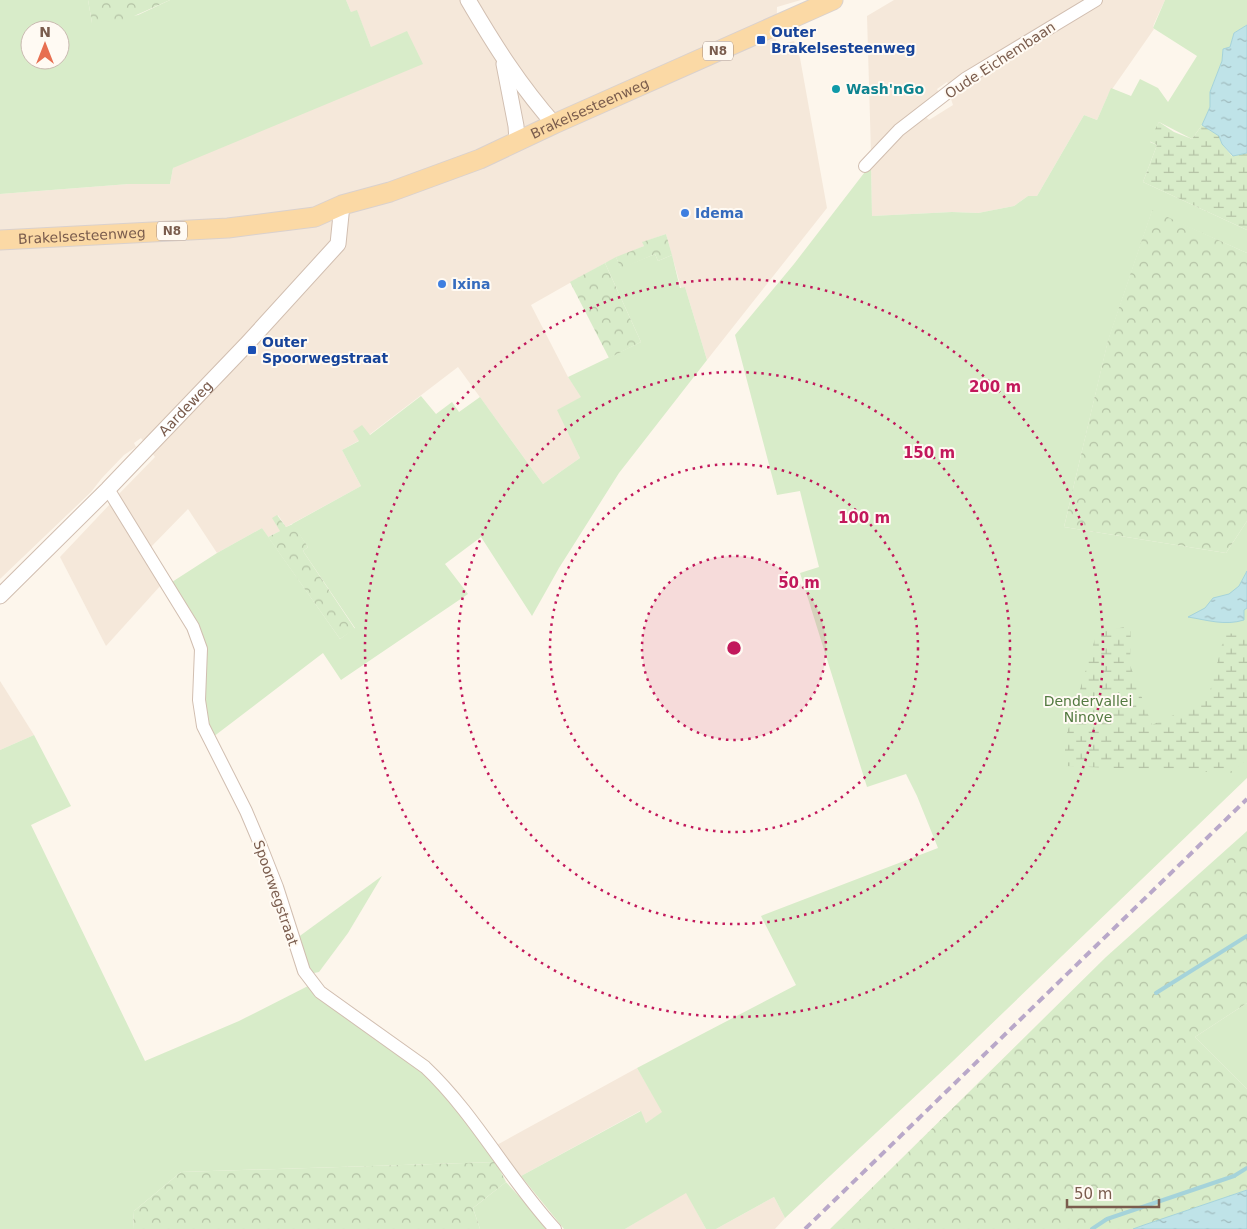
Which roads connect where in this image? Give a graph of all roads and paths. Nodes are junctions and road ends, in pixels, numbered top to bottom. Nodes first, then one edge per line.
1 (468, 0) edge
2 (833, 0) edge
3 (1096, 0) edge
4 (503, 58) junction
5 (554, 124) junction
6 (517, 141) junction
7 (865, 166) dead end
8 (342, 205) junction
9 (0, 234) edge
10 (0, 240) edge
11 (108, 489) junction
12 (0, 596) edge
13 (555, 1229) edge

1 - 4 street
2 - 5 main road, Brakelsesteenweg / N8
3 - 7 street, Oude Eichembaan
4 - 5 street
4 - 6 street
5 - 6 main road, Brakelsesteenweg / N8
6 - 8 main road, Brakelsesteenweg / N8
8 - 9 main road, Brakelsesteenweg / N8
8 - 10 main road, Brakelsesteenweg / N8
8 - 11 street, Aardeweg
11 - 12 street, Aardeweg
11 - 13 street, Spoorwegstraat

